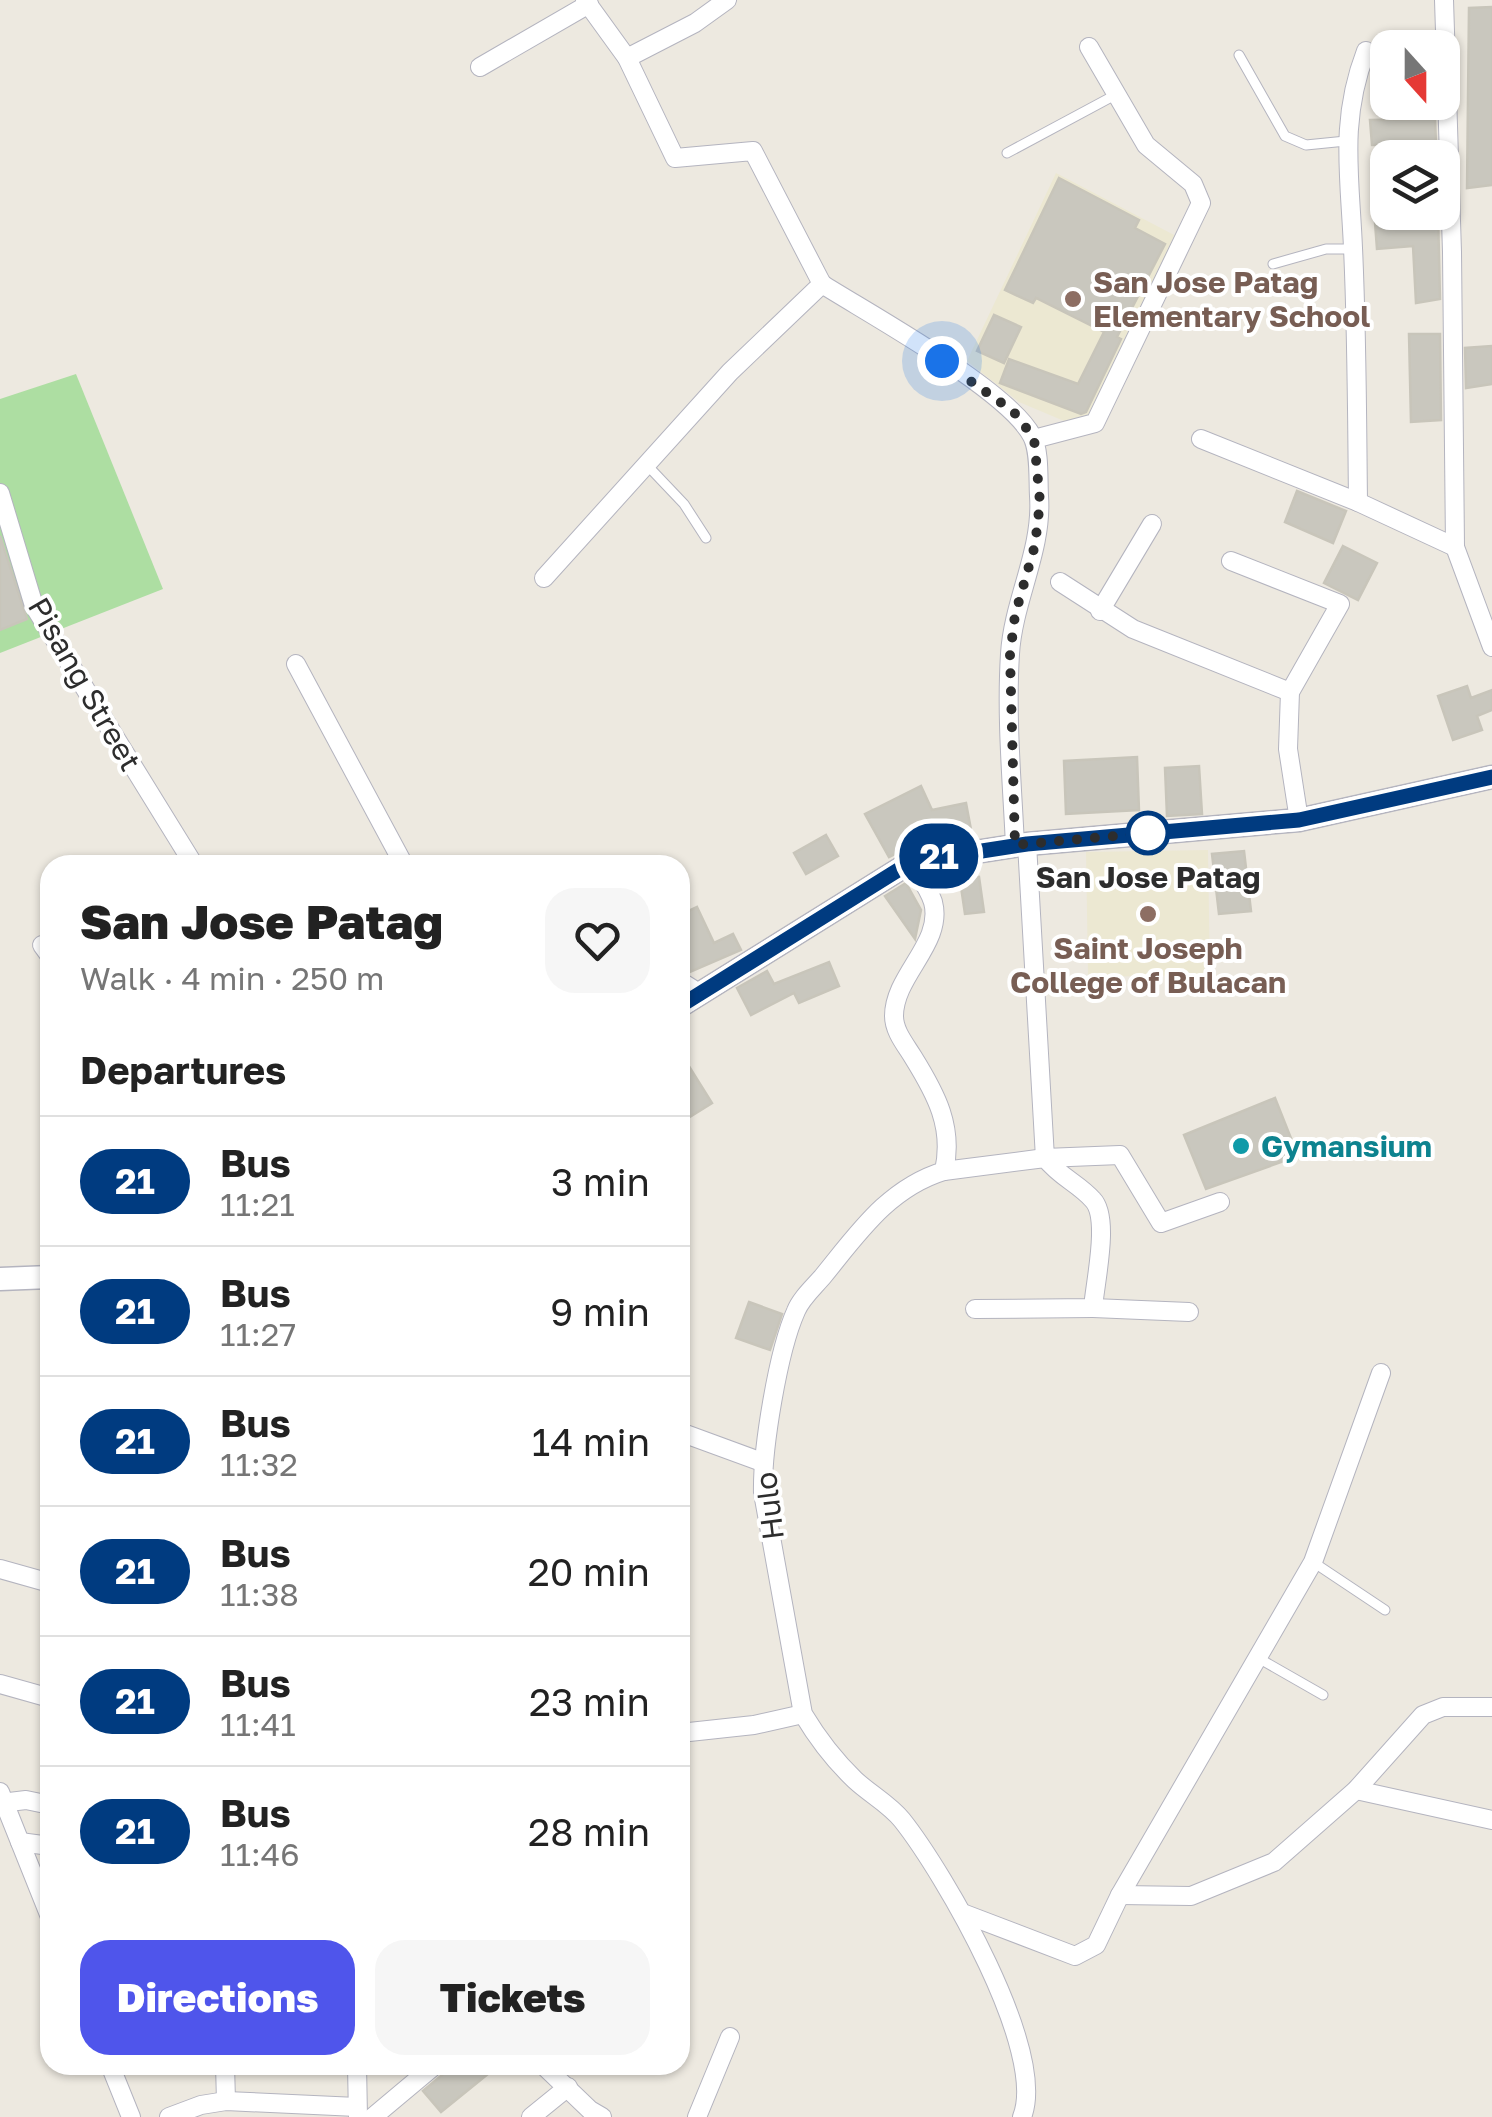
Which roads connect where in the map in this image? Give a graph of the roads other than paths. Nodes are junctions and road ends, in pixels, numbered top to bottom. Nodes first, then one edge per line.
1 (727, 0) edge
2 (1444, 0) edge
3 (587, 2) edge
4 (1089, 46) dead end
5 (1366, 51) dead end
6 (1239, 54) dead end
7 (627, 58) junction
8 (480, 67) dead end
9 (1116, 94) junction
10 (1346, 141) junction
11 (1007, 153) dead end
12 (1354, 249) junction
13 (1274, 264) dead end
14 (822, 284) junction
15 (1034, 438) junction
16 (1201, 439) dead end
17 (646, 464) junction
18 (0, 493) edge
19 (1358, 502) junction
20 (1152, 524) dead end
21 (706, 538) dead end
22 (1455, 547) junction
23 (1231, 561) dead end
24 (544, 578) dead end
25 (1060, 582) dead end
26 (1100, 611) junction
27 (1491, 638) edge
28 (296, 664) dead end
29 (1290, 692) junction
30 (1492, 776) edge
31 (1299, 820) junction
32 (1021, 844) junction
33 (188, 855) edge
34 (399, 855) edge
35 (911, 862) junction
36 (690, 991) edge
37 (1045, 1158) junction
38 (944, 1171) junction
39 (1220, 1202) dead end
40 (40, 1278) edge
41 (0, 1280) edge
42 (1093, 1308) junction
43 (975, 1309) dead end
44 (1189, 1312) dead end
45 (1381, 1373) dead end
46 (690, 1436) edge
47 (762, 1462) junction
48 (1313, 1562) junction
49 (0, 1569) edge
50 (40, 1580) edge
51 (1385, 1610) dead end
52 (1260, 1659) junction
53 (0, 1684) edge
54 (40, 1695) edge
55 (1323, 1695) dead end
56 (1492, 1706) edge
57 (803, 1714) junction
58 (690, 1732) edge
59 (1356, 1790) junction
60 (1, 1799) edge
61 (40, 1803) edge
62 (1492, 1820) edge
63 (20, 1842) junction
64 (40, 1845) edge
65 (40, 1892) edge
66 (1120, 1895) junction
67 (964, 1914) junction
68 (730, 2036) dead end
69 (114, 2075) edge
70 (225, 2075) edge
71 (358, 2075) edge
72 (420, 2075) edge
73 (555, 2075) edge
74 (568, 2087) junction
75 (226, 2101) junction
76 (363, 2114) edge
77 (1024, 2116) edge
78 (130, 2117) edge
79 (168, 2117) edge
80 (531, 2117) edge
81 (602, 2117) edge
82 (697, 2117) edge

1 - 7 street
2 - 22 street
3 - 7 street
3 - 8 street
4 - 9 street
5 - 10 street
6 - 10 lane
7 - 14 street
9 - 11 lane
9 - 15 street
10 - 12 street
12 - 13 lane
12 - 19 street
14 - 15 street
14 - 17 street
15 - 32 street
16 - 19 street
17 - 21 lane
17 - 24 street
18 - 33 street, Pisang Street
19 - 22 street
20 - 26 street
22 - 27 street
23 - 29 street
25 - 26 street
26 - 29 street
28 - 34 street
29 - 31 street
30 - 31 main road
31 - 32 main road
32 - 35 main road
32 - 37 street
35 - 36 main road
35 - 38 street
37 - 38 street, Hulo
37 - 39 street, Hulo
37 - 42 street
38 - 47 street, Hulo
40 - 41 main road
42 - 43 street
42 - 44 street
45 - 48 street
46 - 47 street
47 - 57 street, Hulo
48 - 51 lane
48 - 52 street
49 - 50 street
52 - 55 lane
52 - 66 street
53 - 54 street
56 - 59 street
57 - 58 street
57 - 67 street, Hulo
59 - 62 street
59 - 66 street
60 - 61 street
60 - 63 street
63 - 64 street
63 - 65 street
66 - 67 street
67 - 77 street, Hulo
68 - 82 street
69 - 78 street
70 - 75 street
71 - 76 street
72 - 76 street
73 - 74 street
74 - 80 street
74 - 81 street
75 - 76 street
75 - 79 street

